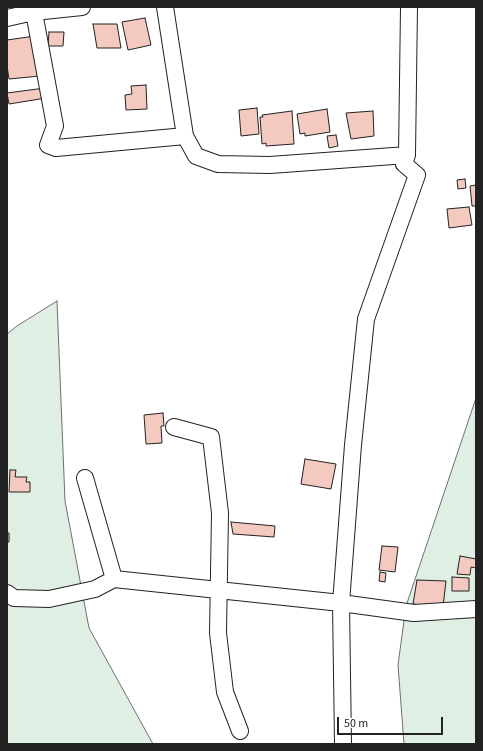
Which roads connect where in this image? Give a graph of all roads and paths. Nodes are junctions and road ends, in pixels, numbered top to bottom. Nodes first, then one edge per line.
1 (82, 7) edge
2 (165, 7) edge
3 (409, 7) edge
4 (33, 10) edge
5 (7, 18) edge
6 (185, 136) junction
7 (407, 156) junction
8 (174, 427) dead end
9 (85, 478) dead end
10 (114, 579) junction
11 (218, 591) junction
12 (7, 593) edge
13 (341, 603) junction
14 (476, 609) edge
15 (240, 731) dead end
16 (343, 744) edge

1 - 4 street
2 - 6 street
3 - 7 street
4 - 5 street
4 - 6 street
6 - 7 street
7 - 13 street
8 - 11 street
9 - 10 street
10 - 11 street
10 - 12 street
11 - 13 street
11 - 15 street
13 - 14 street
13 - 16 street

